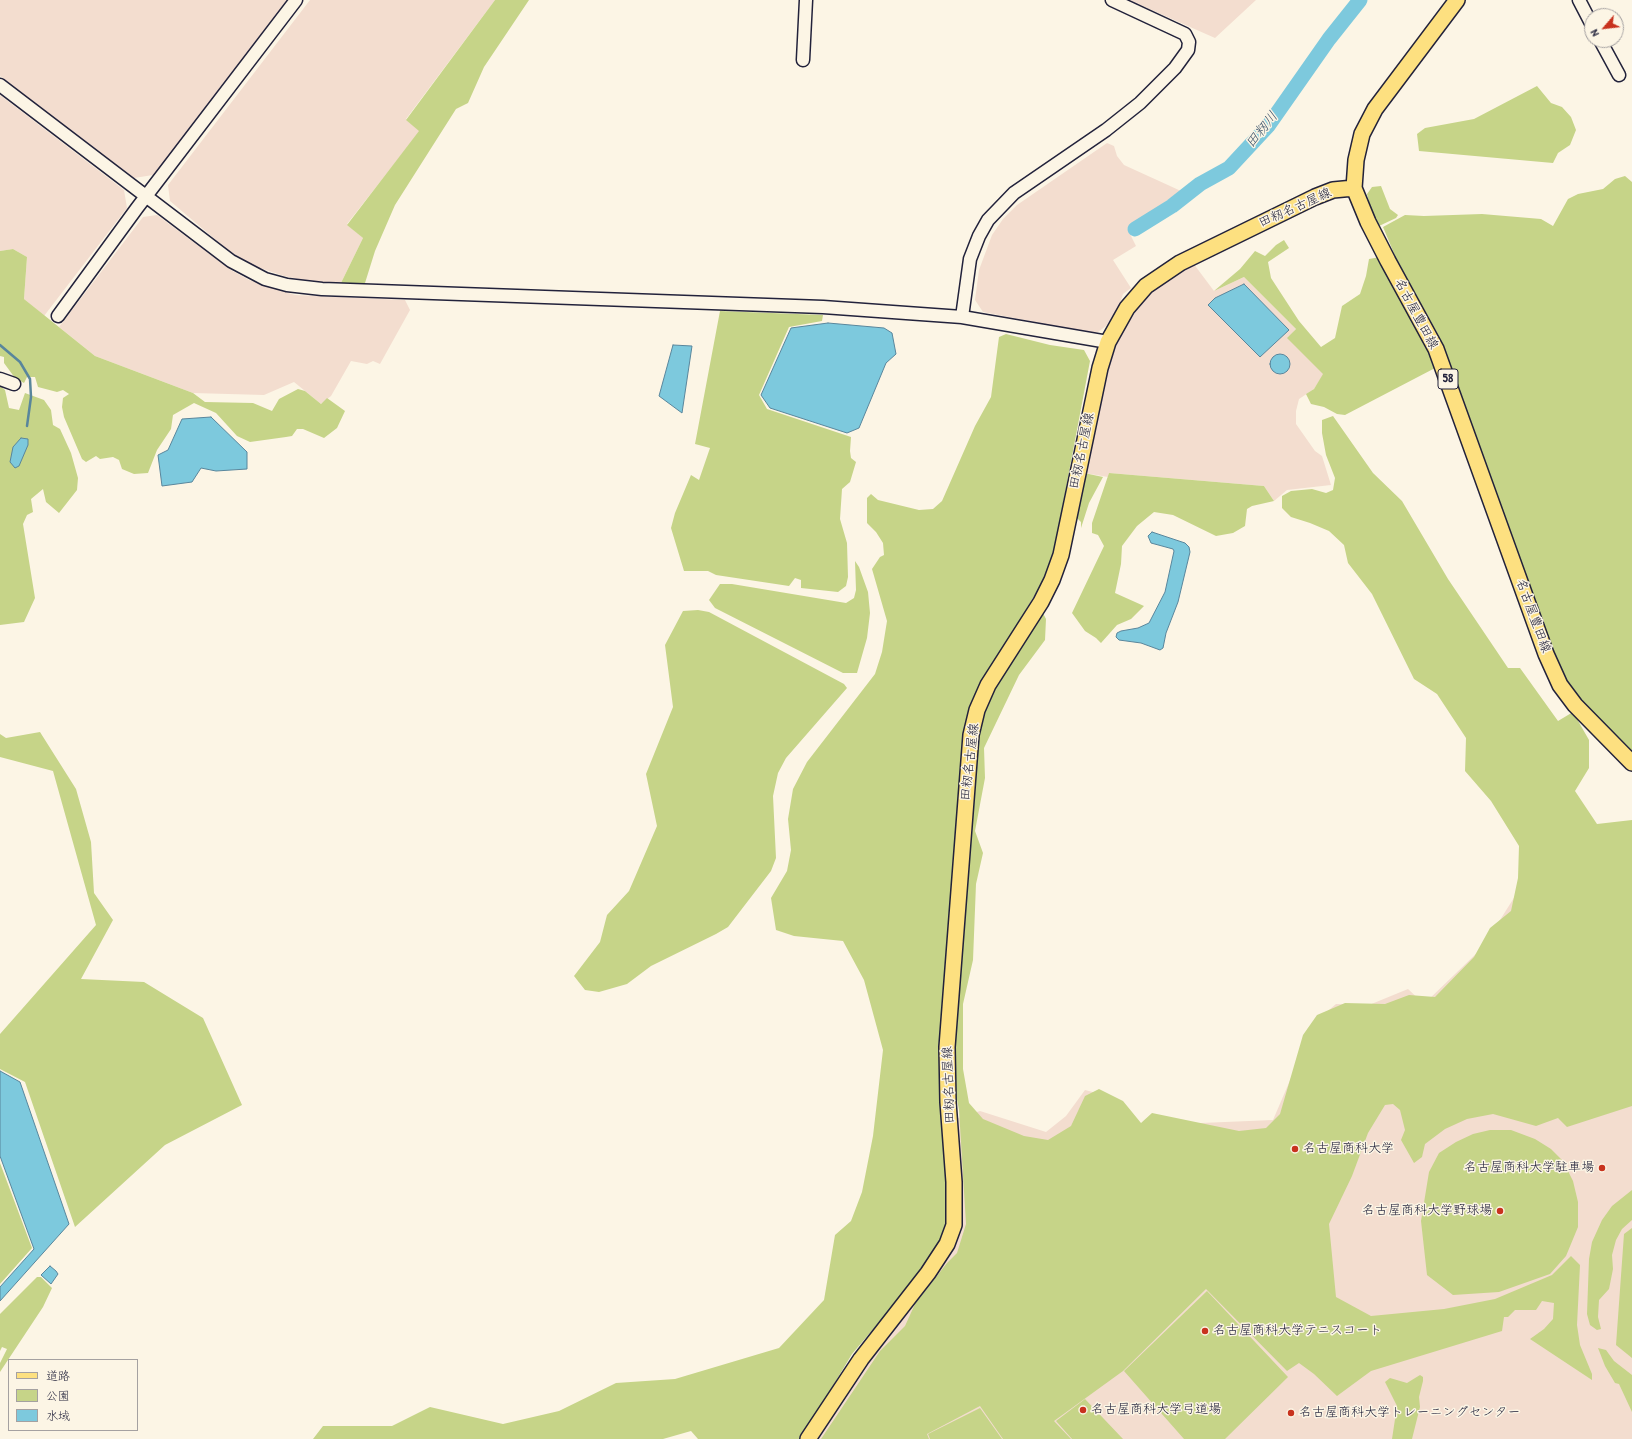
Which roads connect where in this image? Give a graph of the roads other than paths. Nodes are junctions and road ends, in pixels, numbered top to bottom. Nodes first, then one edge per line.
1 (296, 0) edge
2 (806, 0) edge
3 (1112, 0) edge
4 (1457, 0) edge
5 (1579, 0) edge
6 (1584, 10) edge
7 (1604, 48) edge
8 (803, 60) dead end
9 (1619, 75) dead end
10 (0, 85) edge
11 (1354, 188) junction
12 (146, 197) junction
13 (58, 316) dead end
14 (962, 317) junction
15 (1108, 342) junction
16 (0, 378) edge
17 (14, 384) dead end
18 (1632, 763) edge
19 (808, 1439) edge

1 - 12 street
2 - 8 street
3 - 14 street
4 - 11 main road, 名古屋豊田線 / 58
5 - 6 street
7 - 9 street
10 - 12 street
11 - 15 main road, 田籾名古屋線
11 - 18 main road, 名古屋豊田線 / 58
12 - 13 street
12 - 14 street
14 - 15 street
15 - 19 main road, 田籾名古屋線
16 - 17 street

